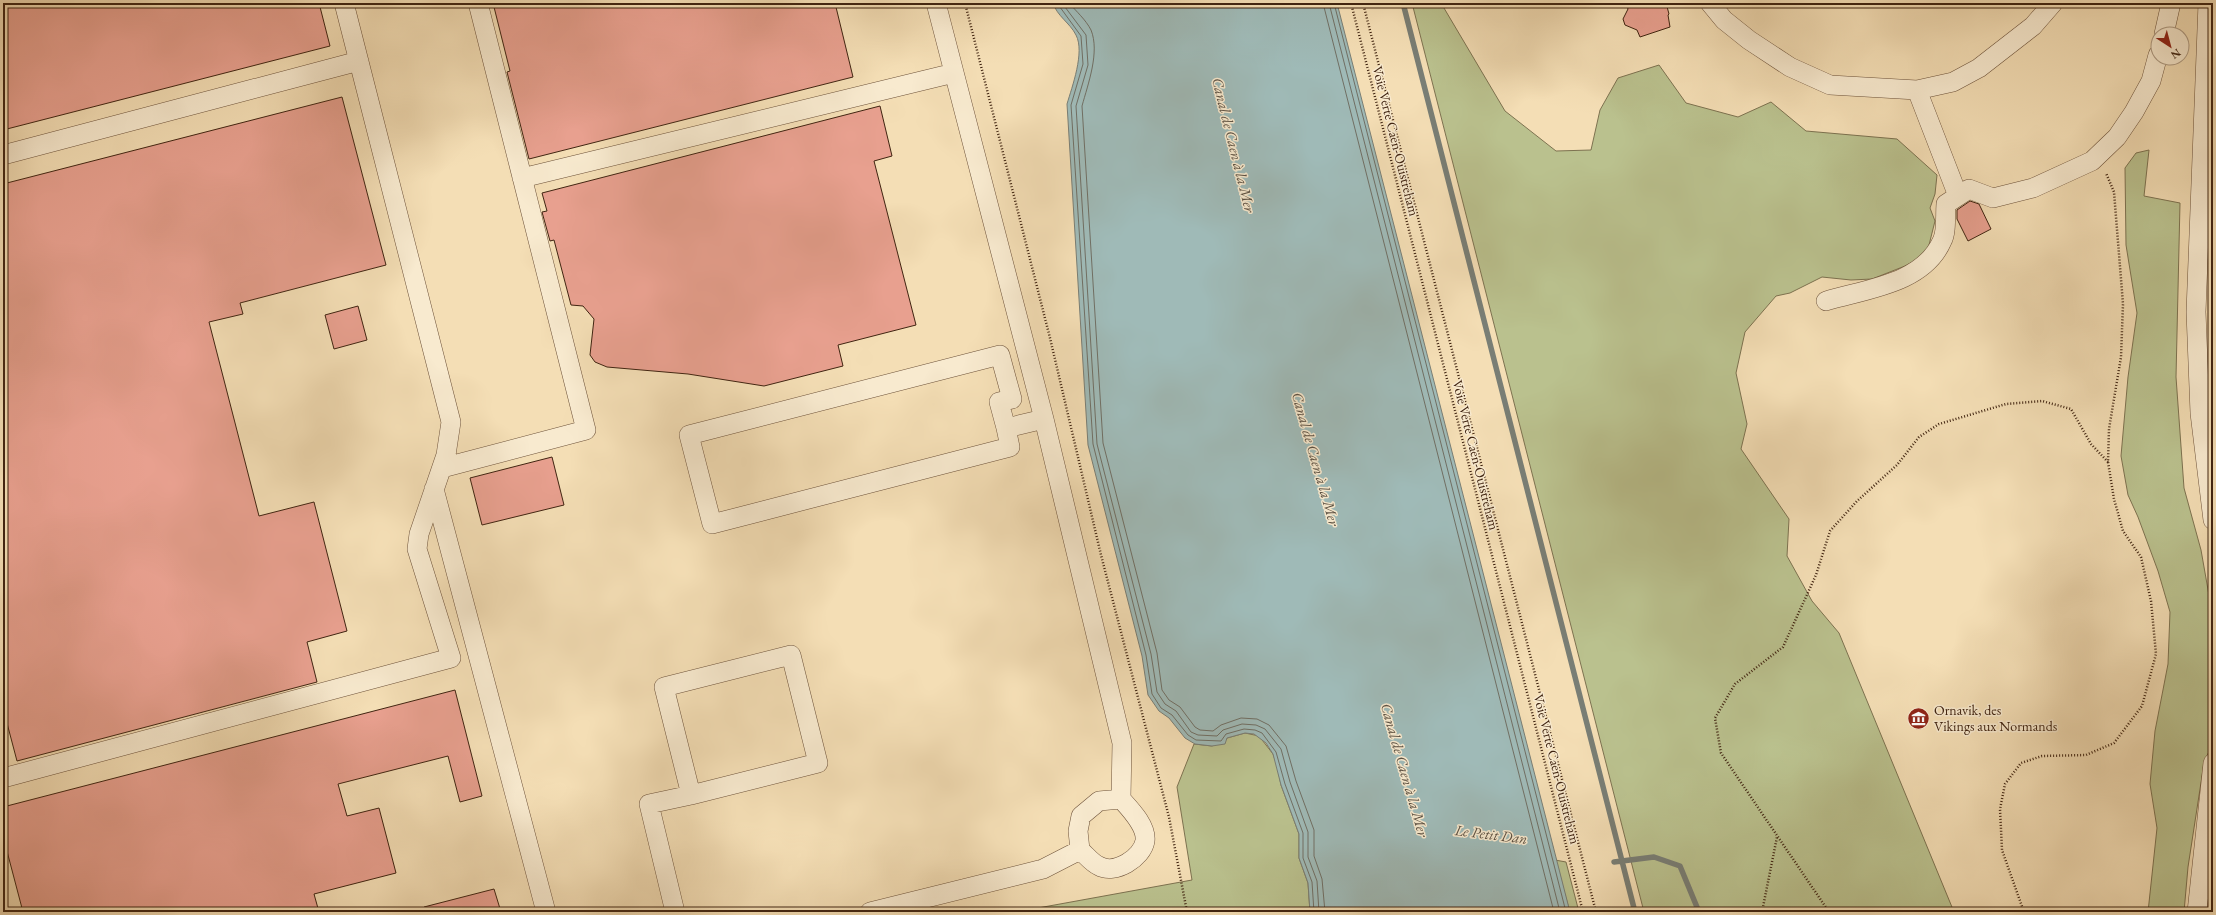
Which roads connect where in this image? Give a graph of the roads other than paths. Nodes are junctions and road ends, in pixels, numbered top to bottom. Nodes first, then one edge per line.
1 (344, 3) edge
2 (478, 3) edge
3 (936, 3) edge
4 (1710, 3) edge
5 (2053, 3) edge
6 (2171, 3) edge
7 (2208, 3) edge
8 (2213, 5) edge
9 (2166, 26) edge
10 (359, 61) junction
11 (2155, 66) edge
12 (954, 72) junction
13 (1917, 90) junction
14 (3, 155) edge
15 (522, 178) junction
16 (1958, 196) junction
17 (1826, 301) dead end
18 (2206, 404) edge
19 (1044, 419) junction
20 (1006, 428) junction
21 (442, 468) junction
22 (434, 489) junction
23 (2213, 520) edge
24 (2213, 763) edge
25 (3, 778) edge
26 (691, 795) junction
27 (1121, 799) junction
28 (1080, 850) junction
29 (546, 912) edge
30 (674, 912) edge
31 (870, 912) edge
32 (2197, 912) edge

1 - 10 street
2 - 15 street
3 - 12 street
4 - 13 street
5 - 13 street
6 - 9 street
7 - 8 street
7 - 18 street
10 - 14 street
10 - 21 street
11 - 16 street
12 - 15 street
12 - 19 street
13 - 16 street
15 - 21 street
16 - 17 street
18 - 23 street
19 - 20 street
19 - 27 street
20 - 20 street
21 - 22 street
22 - 25 street
22 - 29 street
24 - 32 street
26 - 26 street
26 - 30 street
27 - 28 street
27 - 28 street
28 - 31 street

